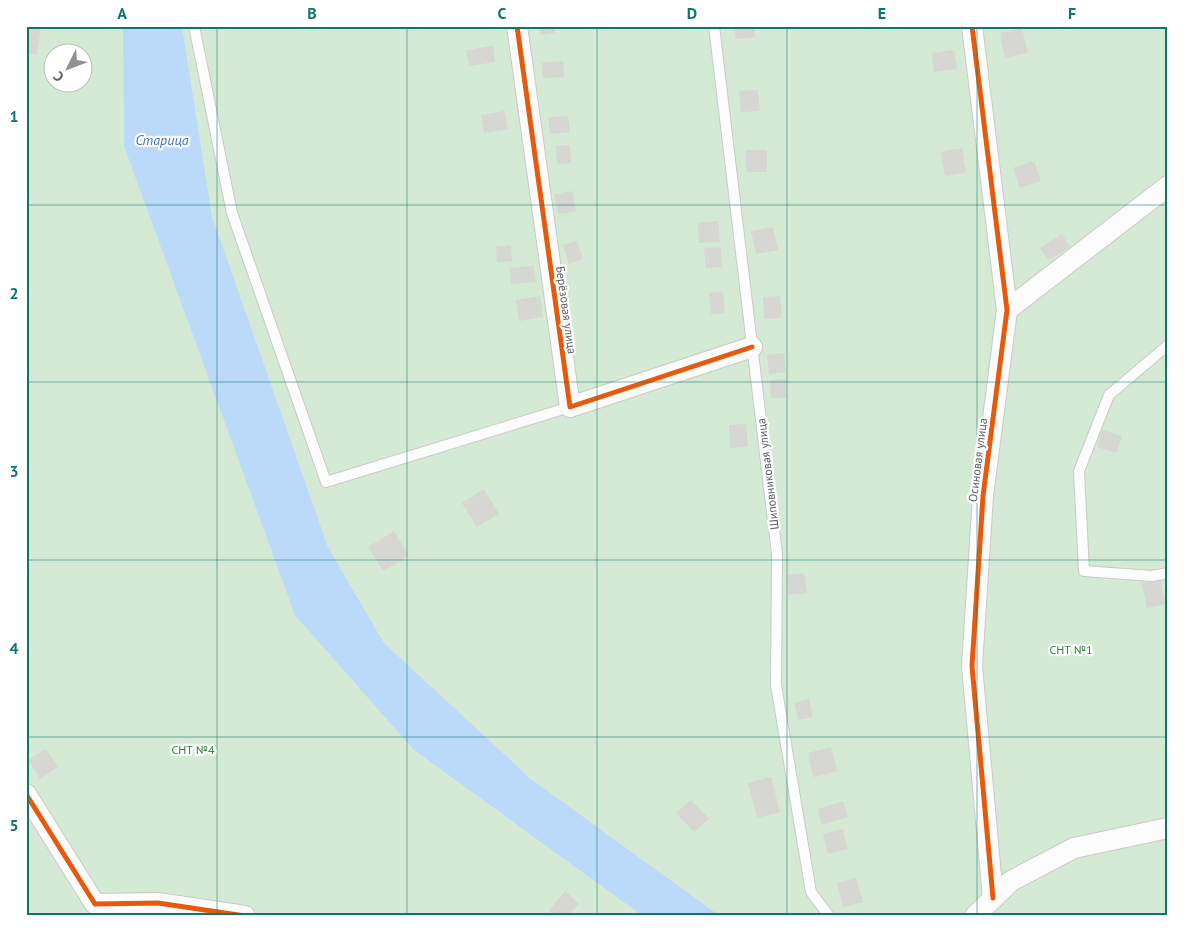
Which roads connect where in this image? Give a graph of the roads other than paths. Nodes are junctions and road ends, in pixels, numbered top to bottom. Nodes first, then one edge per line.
1 (194, 26) edge
2 (517, 26) edge
3 (714, 26) edge
4 (972, 26) edge
5 (1168, 186) edge
6 (1006, 310) junction
7 (1168, 345) edge
8 (752, 347) junction
9 (570, 407) junction
10 (1168, 573) edge
11 (26, 794) edge
12 (1168, 828) edge
13 (993, 898) junction
14 (246, 916) edge
15 (829, 916) edge
16 (975, 916) edge

1 - 9 lane
2 - 9 street, Берёзовая улица
3 - 8 lane, Шиповниковая улица
4 - 6 street, Осиновая улица
5 - 6 street
6 - 13 street, Осиновая улица
7 - 10 lane
8 - 9 street
8 - 15 lane, Шиповниковая улица
11 - 14 street
12 - 13 street
13 - 16 street

